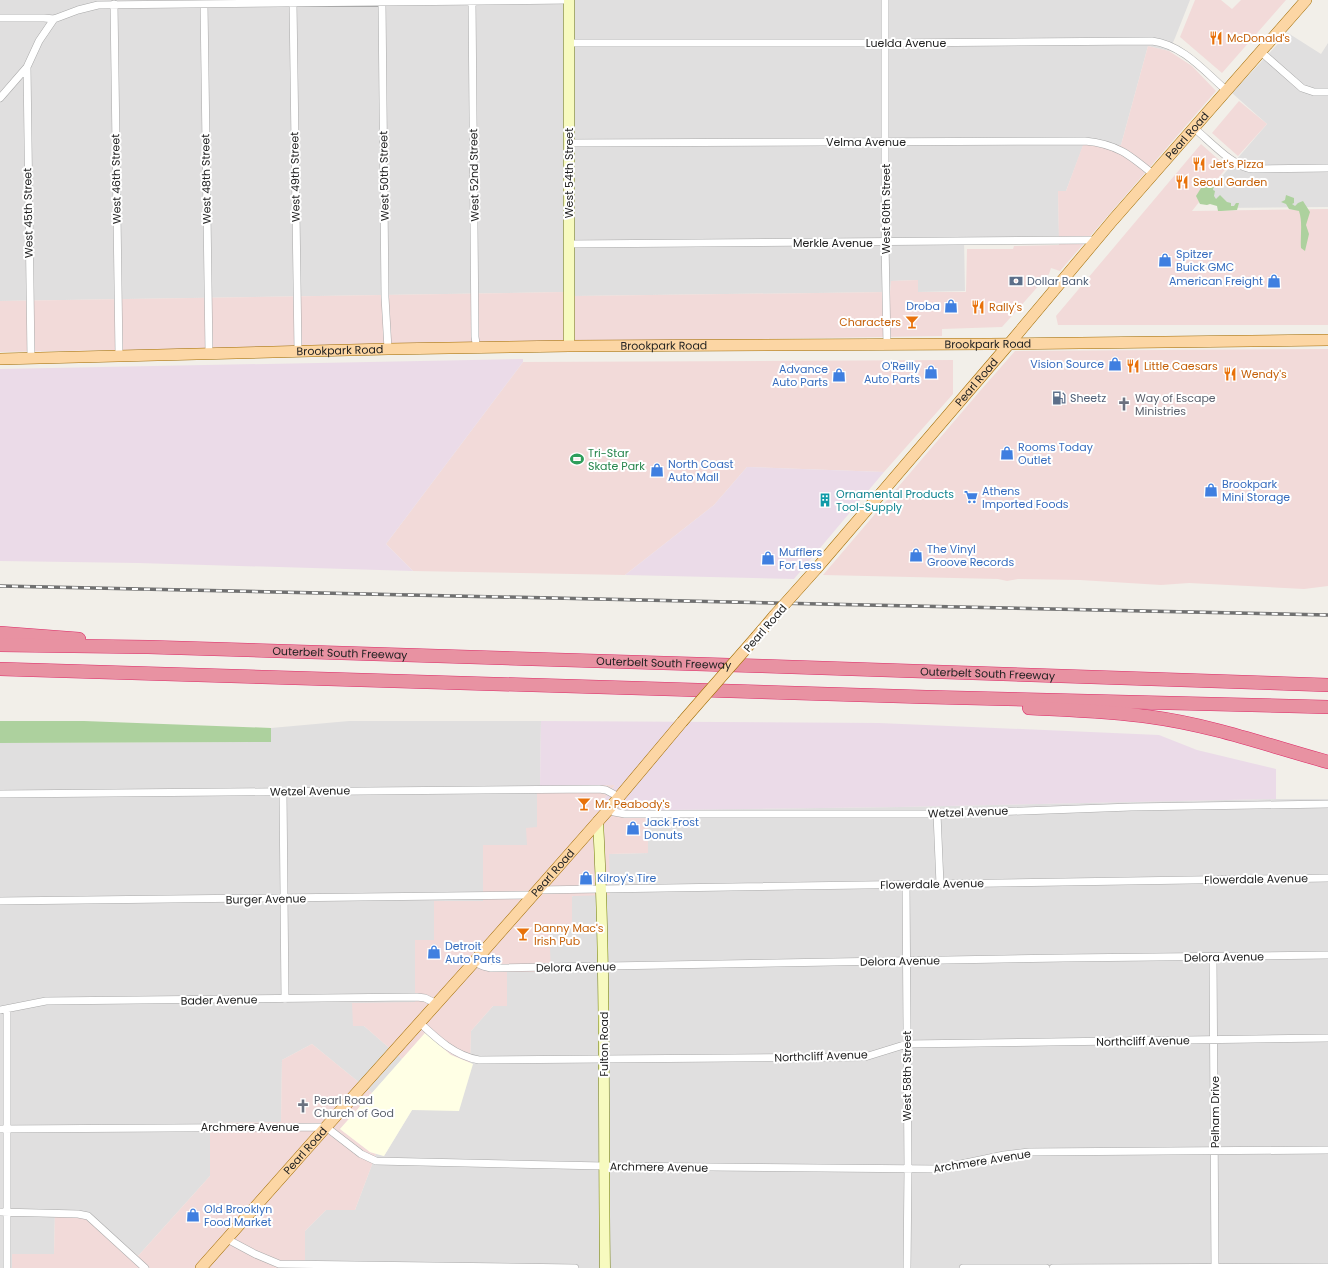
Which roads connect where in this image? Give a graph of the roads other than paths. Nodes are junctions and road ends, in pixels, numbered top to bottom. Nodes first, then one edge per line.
1 (569, 0) edge
2 (885, 0) edge
3 (1306, 0) edge
4 (413, 1) edge
5 (472, 2) junction
6 (293, 3) junction
7 (382, 3) junction
8 (114, 4) junction
9 (204, 4) junction
10 (0, 18) edge
11 (54, 19) junction
12 (569, 43) junction
13 (885, 43) junction
14 (1260, 52) junction
15 (27, 67) junction
16 (1226, 90) junction
17 (1328, 92) edge
18 (0, 98) edge
19 (1195, 129) junction
20 (569, 142) junction
21 (886, 142) junction
22 (1328, 168) edge
23 (1154, 175) junction
24 (1097, 240) junction
25 (885, 242) junction
26 (569, 244) junction
27 (1328, 340) edge
28 (1009, 344) junction
29 (887, 345) junction
30 (569, 346) junction
31 (477, 348) junction
32 (388, 349) junction
33 (298, 351) junction
34 (209, 353) junction
35 (119, 355) junction
36 (0, 358) edge
37 (31, 358) junction
38 (0, 633) edge
39 (0, 645) edge
40 (148, 648) junction
41 (0, 670) edge
42 (1328, 685) edge
43 (926, 697) junction
44 (1328, 707) edge
45 (1328, 762) edge
46 (283, 792) junction
47 (0, 794) edge
48 (619, 797) junction
49 (1328, 804) edge
50 (609, 809) junction
51 (937, 814) junction
52 (598, 821) junction
53 (1328, 878) edge
54 (906, 884) junction
55 (940, 884) junction
56 (602, 889) junction
57 (534, 892) junction
58 (284, 898) junction
59 (0, 901) edge
60 (1328, 955) edge
61 (1213, 957) junction
62 (907, 961) junction
63 (474, 962) junction
64 (603, 966) junction
65 (285, 999) junction
66 (437, 1004) junction
67 (4, 1009) edge
68 (420, 1023) junction
69 (1328, 1038) edge
70 (1214, 1040) junction
71 (907, 1044) junction
72 (604, 1059) junction
73 (326, 1126) junction
74 (3, 1129) edge
75 (1328, 1150) edge
76 (1215, 1151) junction
77 (604, 1166) junction
78 (908, 1170) junction
79 (3, 1212) edge
80 (227, 1239) junction
81 (1328, 1267) edge
82 (6, 1268) edge
83 (145, 1268) edge
84 (201, 1268) edge
85 (575, 1268) edge
86 (605, 1268) edge
87 (907, 1268) edge
88 (962, 1268) edge
89 (1046, 1268) edge
90 (1053, 1268) edge
91 (1215, 1268) edge

1 - 5 street
1 - 12 main road, West 54th Street
2 - 13 street, West 60th Street
3 - 14 main road, Pearl Road
4 - 5 street
4 - 7 street
5 - 31 street, West 52nd Street
6 - 7 street
6 - 9 street
6 - 33 street, West 49th Street
7 - 32 street, West 50th Street
8 - 9 street
8 - 11 street
8 - 35 street, West 46th Street
9 - 34 street, West 48th Street
10 - 11 street
11 - 15 street
12 - 13 street, Luelda Avenue
12 - 20 main road, West 54th Street
13 - 16 street, Luelda Avenue
13 - 21 street, West 60th Street
14 - 16 main road, Pearl Road
14 - 17 street
15 - 18 street
15 - 37 street, West 45th Street
16 - 19 main road, Pearl Road
19 - 22 street
19 - 23 main road, Pearl Road
20 - 21 street, Velma Avenue
20 - 26 main road, West 54th Street
21 - 23 street, Velma Avenue
21 - 25 street, West 60th Street
23 - 24 main road, Pearl Road
24 - 25 street, Merkle Avenue
24 - 28 main road, Pearl Road
25 - 26 street, Merkle Avenue
25 - 29 street, West 60th Street
26 - 30 main road, West 54th Street
27 - 28 main road, Brookpark Road
28 - 29 main road, Brookpark Road
28 - 48 main road, Pearl Road, bridge
29 - 30 main road, Brookpark Road
30 - 31 main road, Brookpark Road
31 - 32 main road, Brookpark Road
32 - 33 main road, Brookpark Road
33 - 34 main road, Brookpark Road
34 - 35 main road, Brookpark Road
35 - 37 main road, Brookpark Road
36 - 37 main road, Brookpark Road
38 - 40 highway
39 - 40 highway, Outerbelt South Freeway
40 - 42 highway, Outerbelt South Freeway
41 - 43 highway
43 - 44 highway
43 - 45 highway
46 - 47 street, Wetzel Avenue
46 - 48 street, Wetzel Avenue
46 - 58 street
48 - 50 main road, Pearl Road
49 - 51 street, Wetzel Avenue
50 - 51 street, Wetzel Avenue
50 - 52 main road, Pearl Road
51 - 55 street
52 - 56 main road, Fulton Road
52 - 57 main road, Pearl Road
53 - 55 street, Flowerdale Avenue
54 - 55 street, Flowerdale Avenue
54 - 56 street, Flowerdale Avenue
54 - 62 street, West 58th Street
56 - 57 street, Flowerdale Avenue
56 - 64 main road, Fulton Road
57 - 58 street, Burger Avenue
57 - 63 main road, Pearl Road
58 - 59 street, Burger Avenue
58 - 65 street
60 - 61 street, Delora Avenue
61 - 62 street, Delora Avenue
61 - 70 street, Pelham Drive
62 - 64 street, Delora Avenue
62 - 71 street, West 58th Street
63 - 64 street, Delora Avenue
63 - 66 main road, Pearl Road
64 - 72 main road, Fulton Road
65 - 66 street, Bader Avenue
65 - 67 street, Bader Avenue
66 - 68 main road, Pearl Road
67 - 74 street
68 - 72 street, Northcliff Avenue
68 - 73 main road, Pearl Road
69 - 70 street, Northcliff Avenue
70 - 71 street, Northcliff Avenue
70 - 76 street, Pelham Drive
71 - 72 street, Northcliff Avenue
71 - 78 street, West 58th Street
72 - 77 main road, Fulton Road
73 - 74 street, Archmere Avenue
73 - 77 street, Archmere Avenue
73 - 80 main road, Pearl Road
74 - 79 street
75 - 76 street, Archmere Avenue
76 - 78 street, Archmere Avenue
76 - 91 street, Pelham Drive
77 - 78 street, Archmere Avenue
77 - 86 main road, Fulton Road
78 - 87 street, West 58th Street
79 - 82 street
79 - 83 street
80 - 84 main road, Pearl Road
80 - 85 street
81 - 91 street
88 - 89 street
90 - 91 street

